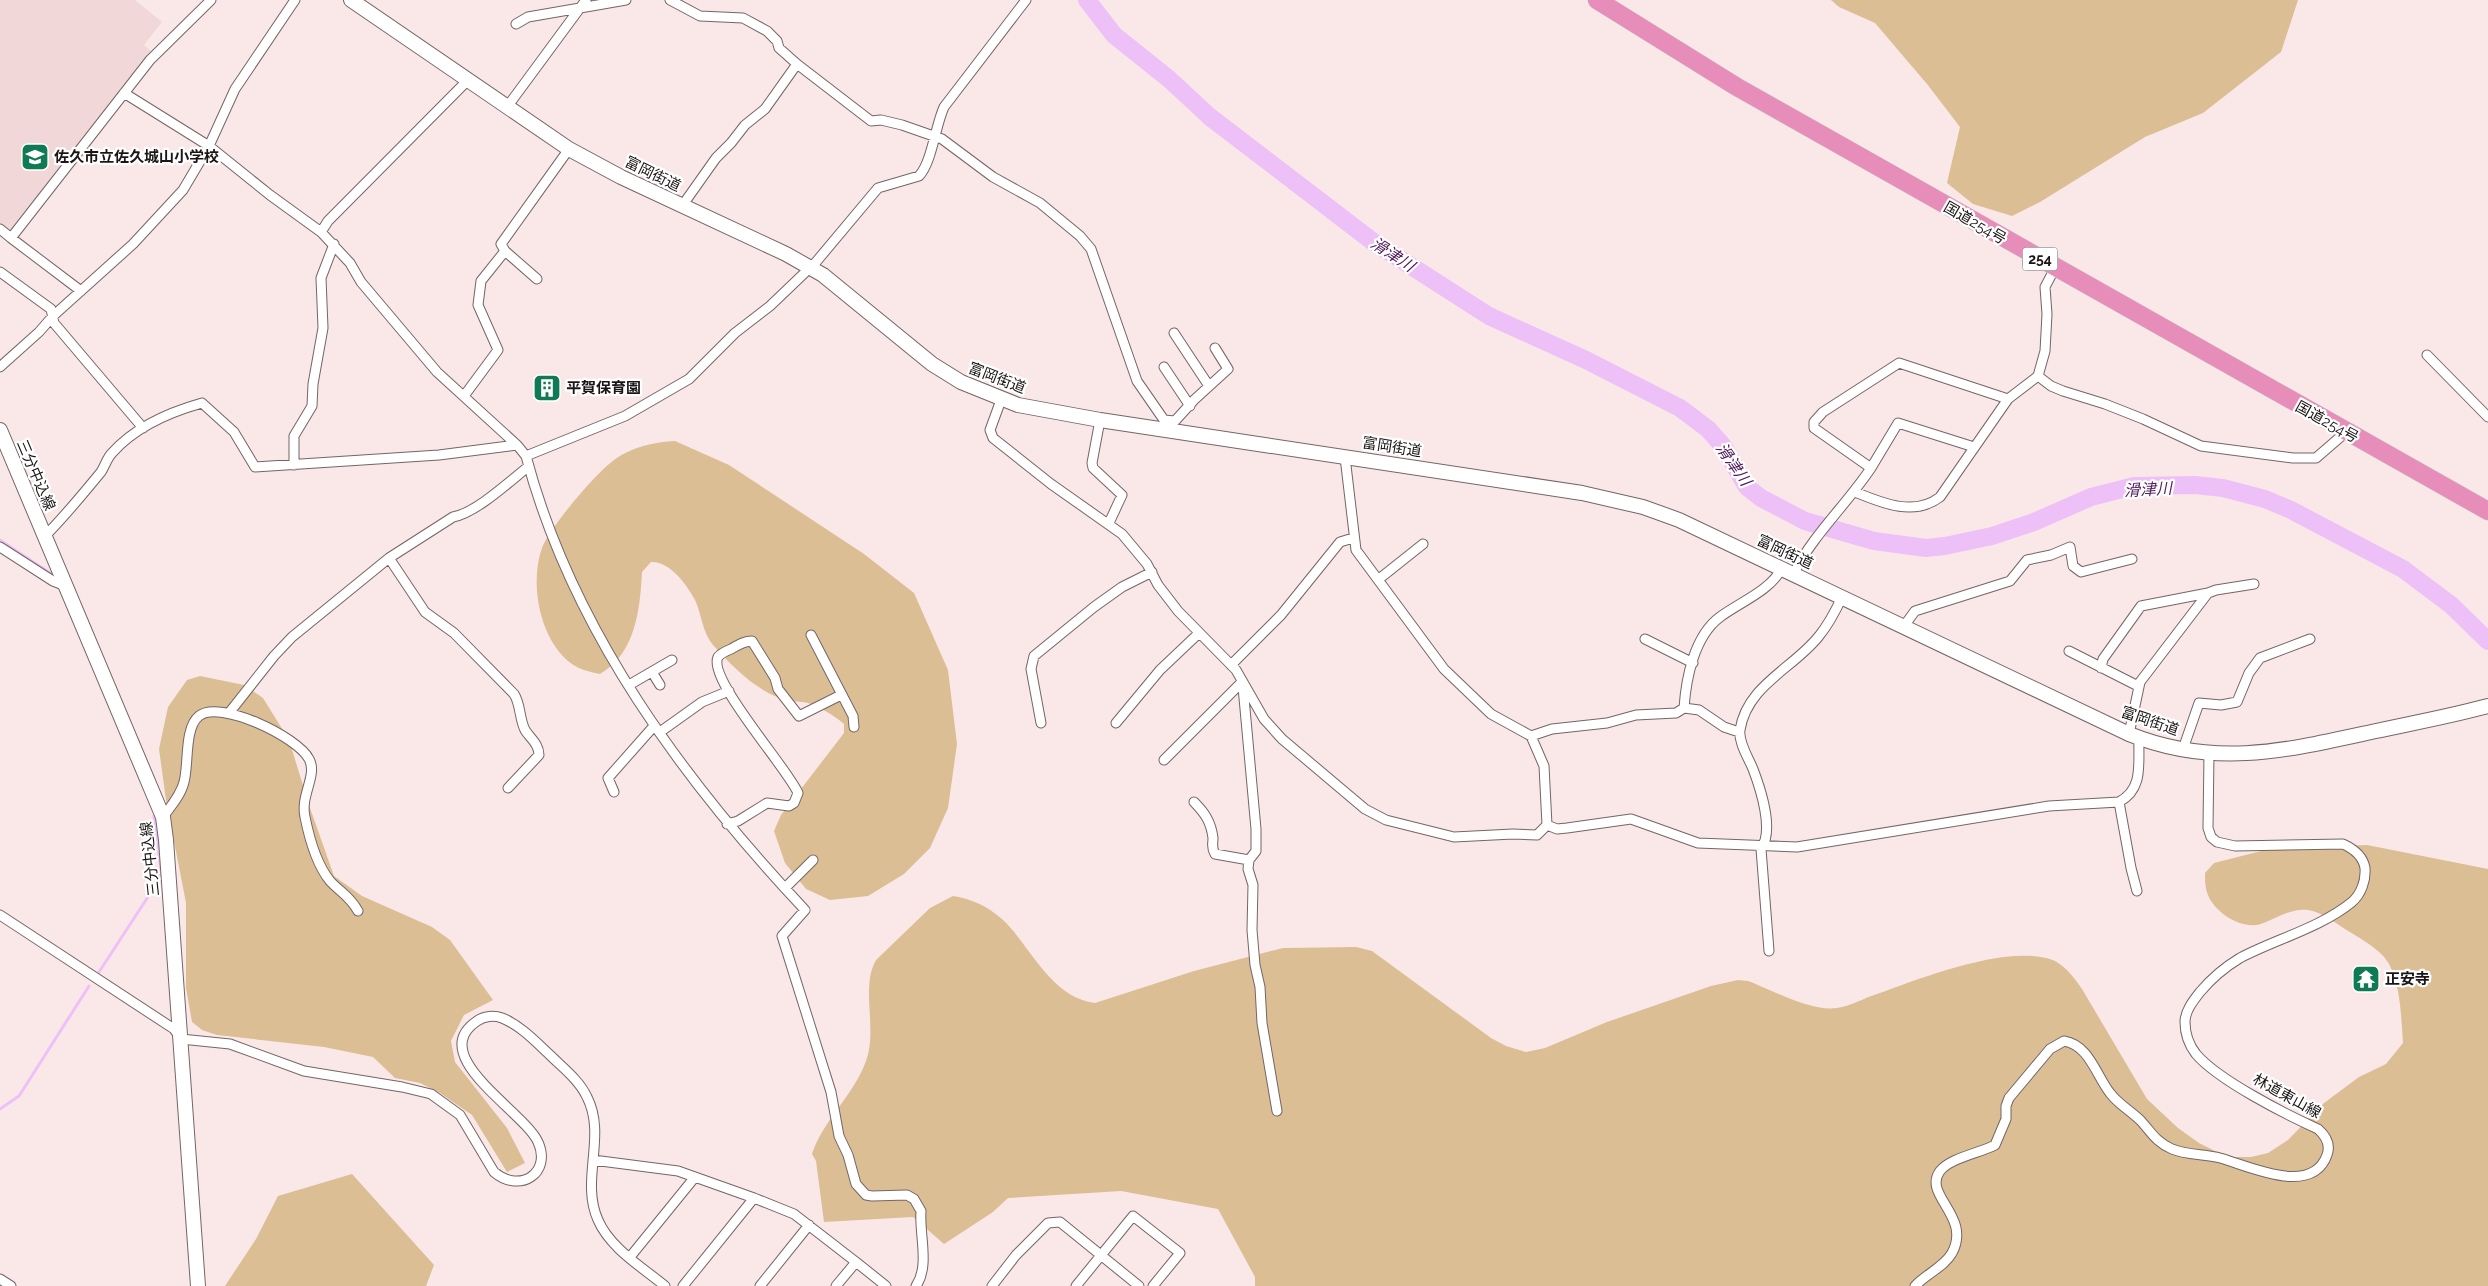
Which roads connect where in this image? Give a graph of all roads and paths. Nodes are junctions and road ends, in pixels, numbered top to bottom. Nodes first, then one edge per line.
1 (211, 0) edge
2 (295, 0) edge
3 (351, 0) edge
4 (586, 0) edge
5 (626, 0) edge
6 (670, 0) edge
7 (1026, 0) edge
8 (1597, 0) edge
9 (580, 8) junction
10 (516, 24) dead end
11 (797, 64) junction
12 (468, 80) junction
13 (124, 92) junction
14 (507, 107) junction
15 (933, 136) junction
16 (209, 146) junction
17 (569, 149) junction
18 (682, 206) junction
19 (0, 228) edge
20 (321, 232) junction
21 (10, 238) junction
22 (334, 244) junction
23 (505, 251) junction
24 (811, 267) junction
25 (2055, 268) junction
26 (0, 272) edge
27 (537, 278) dead end
28 (81, 291) junction
29 (52, 316) junction
30 (1174, 333) dead end
31 (1215, 348) dead end
32 (2427, 355) dead end
33 (0, 367) edge
34 (1164, 367) dead end
35 (2038, 376) junction
36 (1210, 386) junction
37 (464, 396) junction
38 (2008, 399) junction
39 (1001, 400) junction
40 (1190, 406) junction
41 (2488, 417) edge
42 (1100, 420) junction
43 (1166, 426) junction
44 (144, 428) junction
45 (0, 430) edge
46 (2346, 432) junction
47 (517, 445) junction
48 (1974, 447) junction
49 (526, 456) junction
50 (1345, 457) junction
51 (294, 464) junction
52 (529, 466) junction
53 (1871, 468) junction
54 (1854, 494) junction
55 (2488, 511) edge
56 (1109, 523) junction
57 (45, 536) junction
58 (1353, 538) junction
59 (1423, 544) dead end
60 (0, 547) edge
61 (389, 558) junction
62 (2132, 559) dead end
63 (1788, 570) junction
64 (1152, 572) junction
65 (1379, 579) junction
66 (2254, 584) dead end
67 (66, 586) junction
68 (2208, 593) junction
69 (1842, 597) junction
70 (1904, 626) junction
71 (1198, 634) junction
72 (811, 635) dead end
73 (1645, 639) dead end
74 (2310, 639) dead end
75 (2069, 651) dead end
76 (672, 660) dead end
77 (1693, 663) junction
78 (1231, 665) junction
79 (2101, 668) junction
80 (652, 672) junction
81 (1242, 682) junction
82 (629, 685) junction
83 (660, 685) dead end
84 (2138, 686) junction
85 (729, 692) junction
86 (841, 695) junction
87 (2488, 706) edge
88 (1684, 708) junction
89 (229, 713) junction
90 (1041, 723) dead end
91 (1116, 723) dead end
92 (854, 727) dead end
93 (657, 729) junction
94 (1739, 732) junction
95 (1531, 736) junction
96 (2134, 736) junction
97 (2183, 749) junction
98 (2209, 753) junction
99 (1164, 760) dead end
100 (508, 788) dead end
101 (614, 792) dead end
102 (1194, 802) dead end
103 (2119, 802) junction
104 (163, 817) junction
105 (727, 824) junction
106 (1547, 825) junction
107 (1765, 844) junction
108 (813, 860) dead end
109 (1249, 860) junction
110 (785, 888) junction
111 (2137, 891) dead end
112 (358, 911) dead end
113 (0, 916) edge
114 (1769, 951) dead end
115 (181, 1039) junction
116 (1276, 1111) dead end
117 (593, 1160) junction
118 (695, 1177) junction
119 (754, 1198) junction
120 (809, 1225) junction
121 (1100, 1255) junction
122 (630, 1257) junction
123 (856, 1262) junction
124 (0, 1279) edge
125 (11, 1286) edge
126 (198, 1286) edge
127 (665, 1286) edge
128 (683, 1286) edge
129 (760, 1286) edge
130 (836, 1286) edge
131 (886, 1286) edge
132 (916, 1286) edge
133 (992, 1286) edge
134 (1076, 1286) edge
135 (1139, 1286) edge
136 (1153, 1286) edge
137 (1915, 1286) edge

1 - 13 street
2 - 16 street
3 - 12 street, 富岡街道
4 - 9 street
5 - 9 street
6 - 11 street
7 - 15 street
8 - 25 highway, 国道254号 / 254
9 - 10 street
9 - 14 street
11 - 15 street
11 - 18 street
12 - 14 street, 富岡街道
12 - 20 street
13 - 16 street
13 - 21 street
14 - 17 street, 富岡街道
15 - 24 street
15 - 43 street
16 - 20 street
16 - 28 street
17 - 18 street, 富岡街道
17 - 23 street
18 - 24 street, 富岡街道
19 - 21 street
20 - 22 street
21 - 28 street
22 - 37 street
22 - 51 street
23 - 27 street
23 - 37 street
24 - 39 street, 富岡街道
24 - 49 street
25 - 35 street
25 - 46 highway, 国道254号 / 254
26 - 29 street
28 - 29 street
29 - 33 street
29 - 44 street
30 - 36 street
31 - 36 street
32 - 41 street
34 - 40 street
35 - 38 street
35 - 46 street
36 - 40 street
37 - 47 street
38 - 48 street
38 - 53 street
39 - 42 street, 富岡街道
39 - 56 street
40 - 43 street
42 - 43 street, 富岡街道
42 - 56 street
43 - 50 street, 富岡街道
44 - 51 street
44 - 57 street
45 - 57 street, 三分中込線
46 - 55 highway, 国道254号 / 254
47 - 49 street
47 - 51 street
48 - 53 street
48 - 54 street
49 - 52 street
50 - 58 street
50 - 63 street, 富岡街道
52 - 61 street
52 - 82 street
53 - 54 street
54 - 63 street
56 - 64 street
57 - 67 street, 三分中込線
58 - 65 street
58 - 78 street
59 - 65 street
60 - 67 street
61 - 89 street
61 - 100 street
62 - 70 street
63 - 69 street, 富岡街道
63 - 77 street
64 - 71 street
64 - 90 street
65 - 95 street
66 - 68 street
67 - 104 street, 三分中込線
68 - 79 street
68 - 84 street
69 - 70 street, 富岡街道
69 - 94 street
70 - 96 street, 富岡街道
71 - 78 street
71 - 91 street
72 - 86 street
73 - 77 street
74 - 97 street
75 - 79 street
76 - 80 street
77 - 88 street
78 - 81 street
79 - 84 street
80 - 82 street
80 - 83 street
81 - 99 street
81 - 106 street
81 - 109 street
82 - 93 street
84 - 96 street
85 - 86 street
85 - 93 street
85 - 105 street
86 - 92 street
87 - 98 street, 富岡街道
88 - 94 street
88 - 95 street
89 - 104 street
89 - 112 street
93 - 101 street
93 - 105 street
94 - 107 street
95 - 106 street
96 - 97 street, 富岡街道
96 - 103 street
97 - 98 street, 富岡街道
98 - 137 street, 林道東山線
102 - 109 street
103 - 107 street
103 - 111 street
104 - 115 street, 三分中込線
105 - 110 street
106 - 107 street
107 - 114 street
108 - 110 street
109 - 116 street
110 - 132 street
113 - 115 street
115 - 117 street
115 - 126 street, 三分中込線
117 - 118 street
117 - 122 street
118 - 119 street
118 - 122 street
119 - 120 street
119 - 128 street
120 - 123 street
120 - 129 street
121 - 133 street
121 - 134 street
121 - 135 street
121 - 136 street
122 - 127 street
123 - 130 street
123 - 131 street
124 - 125 street

